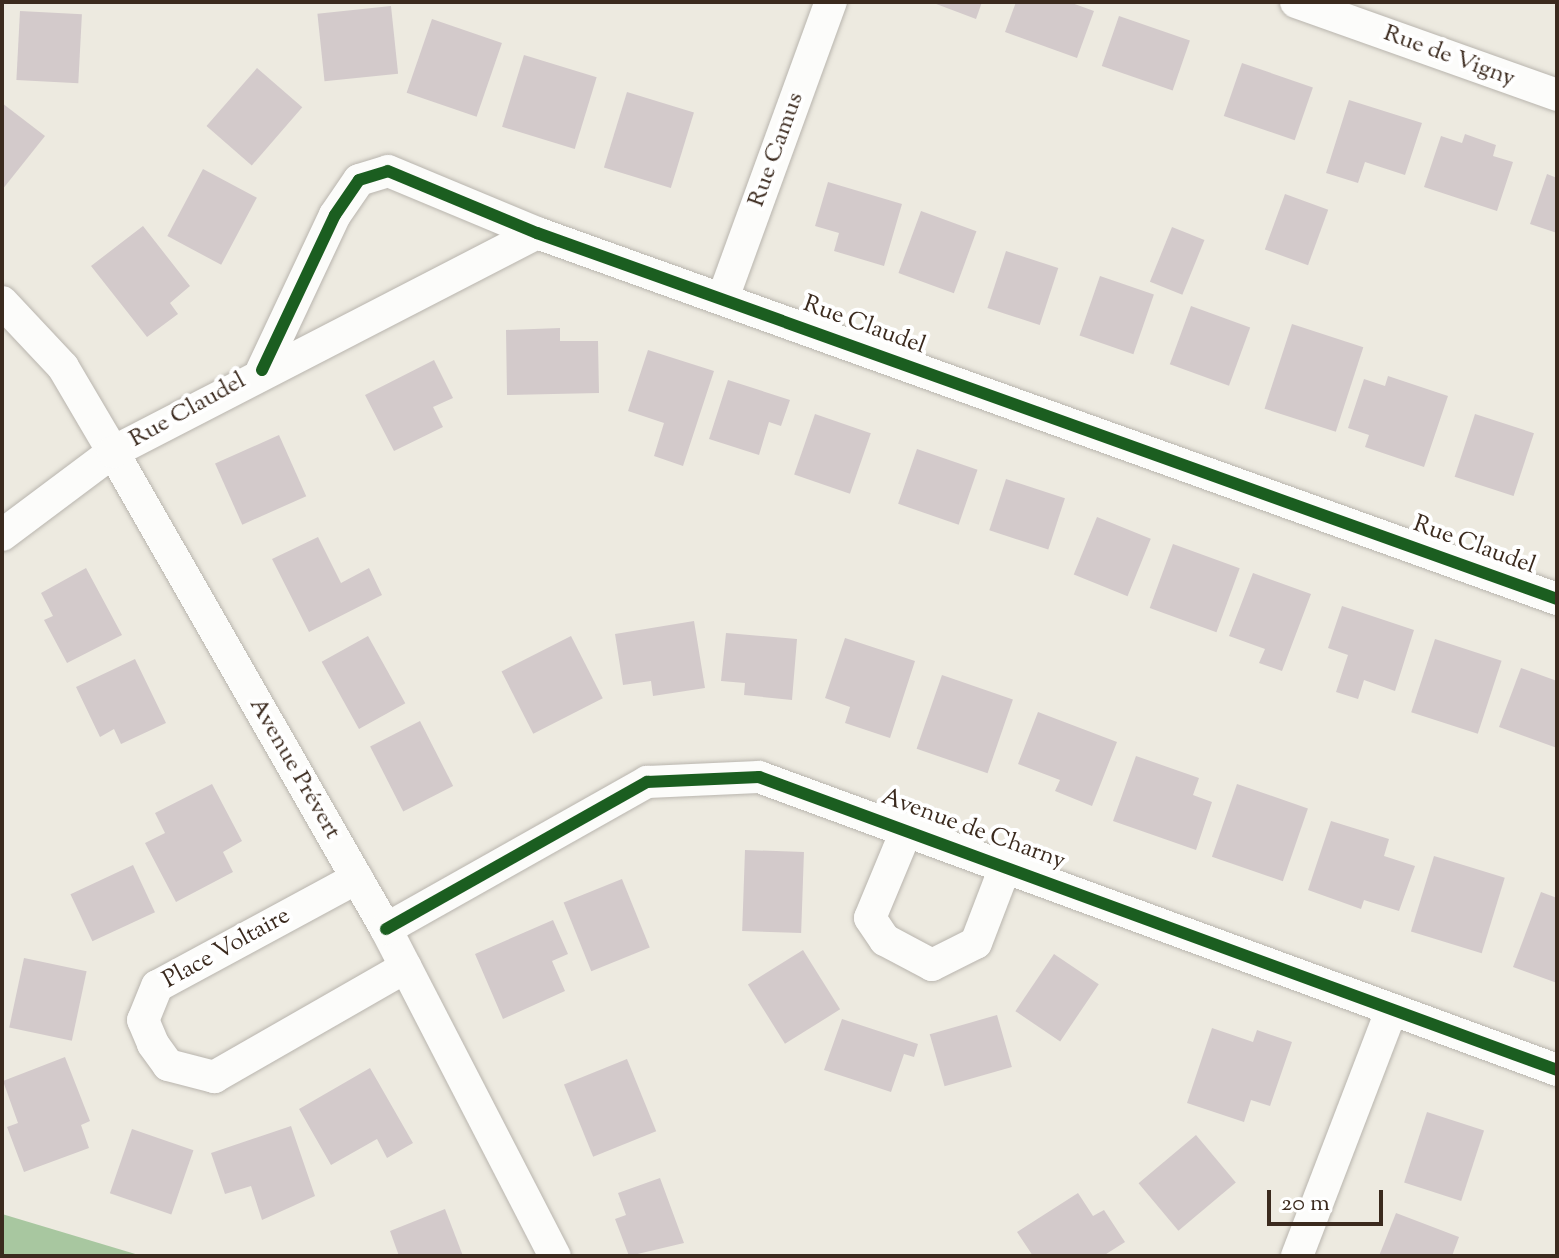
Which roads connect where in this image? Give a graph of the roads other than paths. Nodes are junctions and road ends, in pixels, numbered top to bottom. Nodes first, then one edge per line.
1 (831, 2) edge
2 (1296, 2) edge
3 (1557, 95) edge
4 (537, 233) junction
5 (723, 298) junction
6 (2, 302) edge
7 (262, 370) junction
8 (113, 452) junction
9 (2, 535) edge
10 (1557, 599) edge
11 (907, 829) junction
12 (1006, 865) junction
13 (357, 878) junction
14 (386, 929) junction
15 (406, 967) junction
16 (1391, 1011) junction
17 (1557, 1070) edge
18 (555, 1256) edge
19 (1297, 1256) edge

1 - 5 street, Rue Camus
2 - 3 street, Rue de Vigny
4 - 5 street, Rue Claudel
4 - 7 street, Rue Claudel
4 - 7 street, Rue Claudel
5 - 10 street, Rue Claudel
6 - 8 street, Avenue Prévert
7 - 8 street, Rue Claudel
8 - 9 street, Rue Claudel
8 - 13 street, Avenue Prévert
11 - 12 street, Avenue de Charny
11 - 12 street
11 - 14 street, Avenue de Charny
12 - 16 street, Avenue de Charny
13 - 14 street, Avenue Prévert
13 - 15 street, Place Voltaire
14 - 15 street, Avenue Prévert
15 - 18 street, Avenue Prévert
16 - 17 street, Avenue de Charny
16 - 19 street

